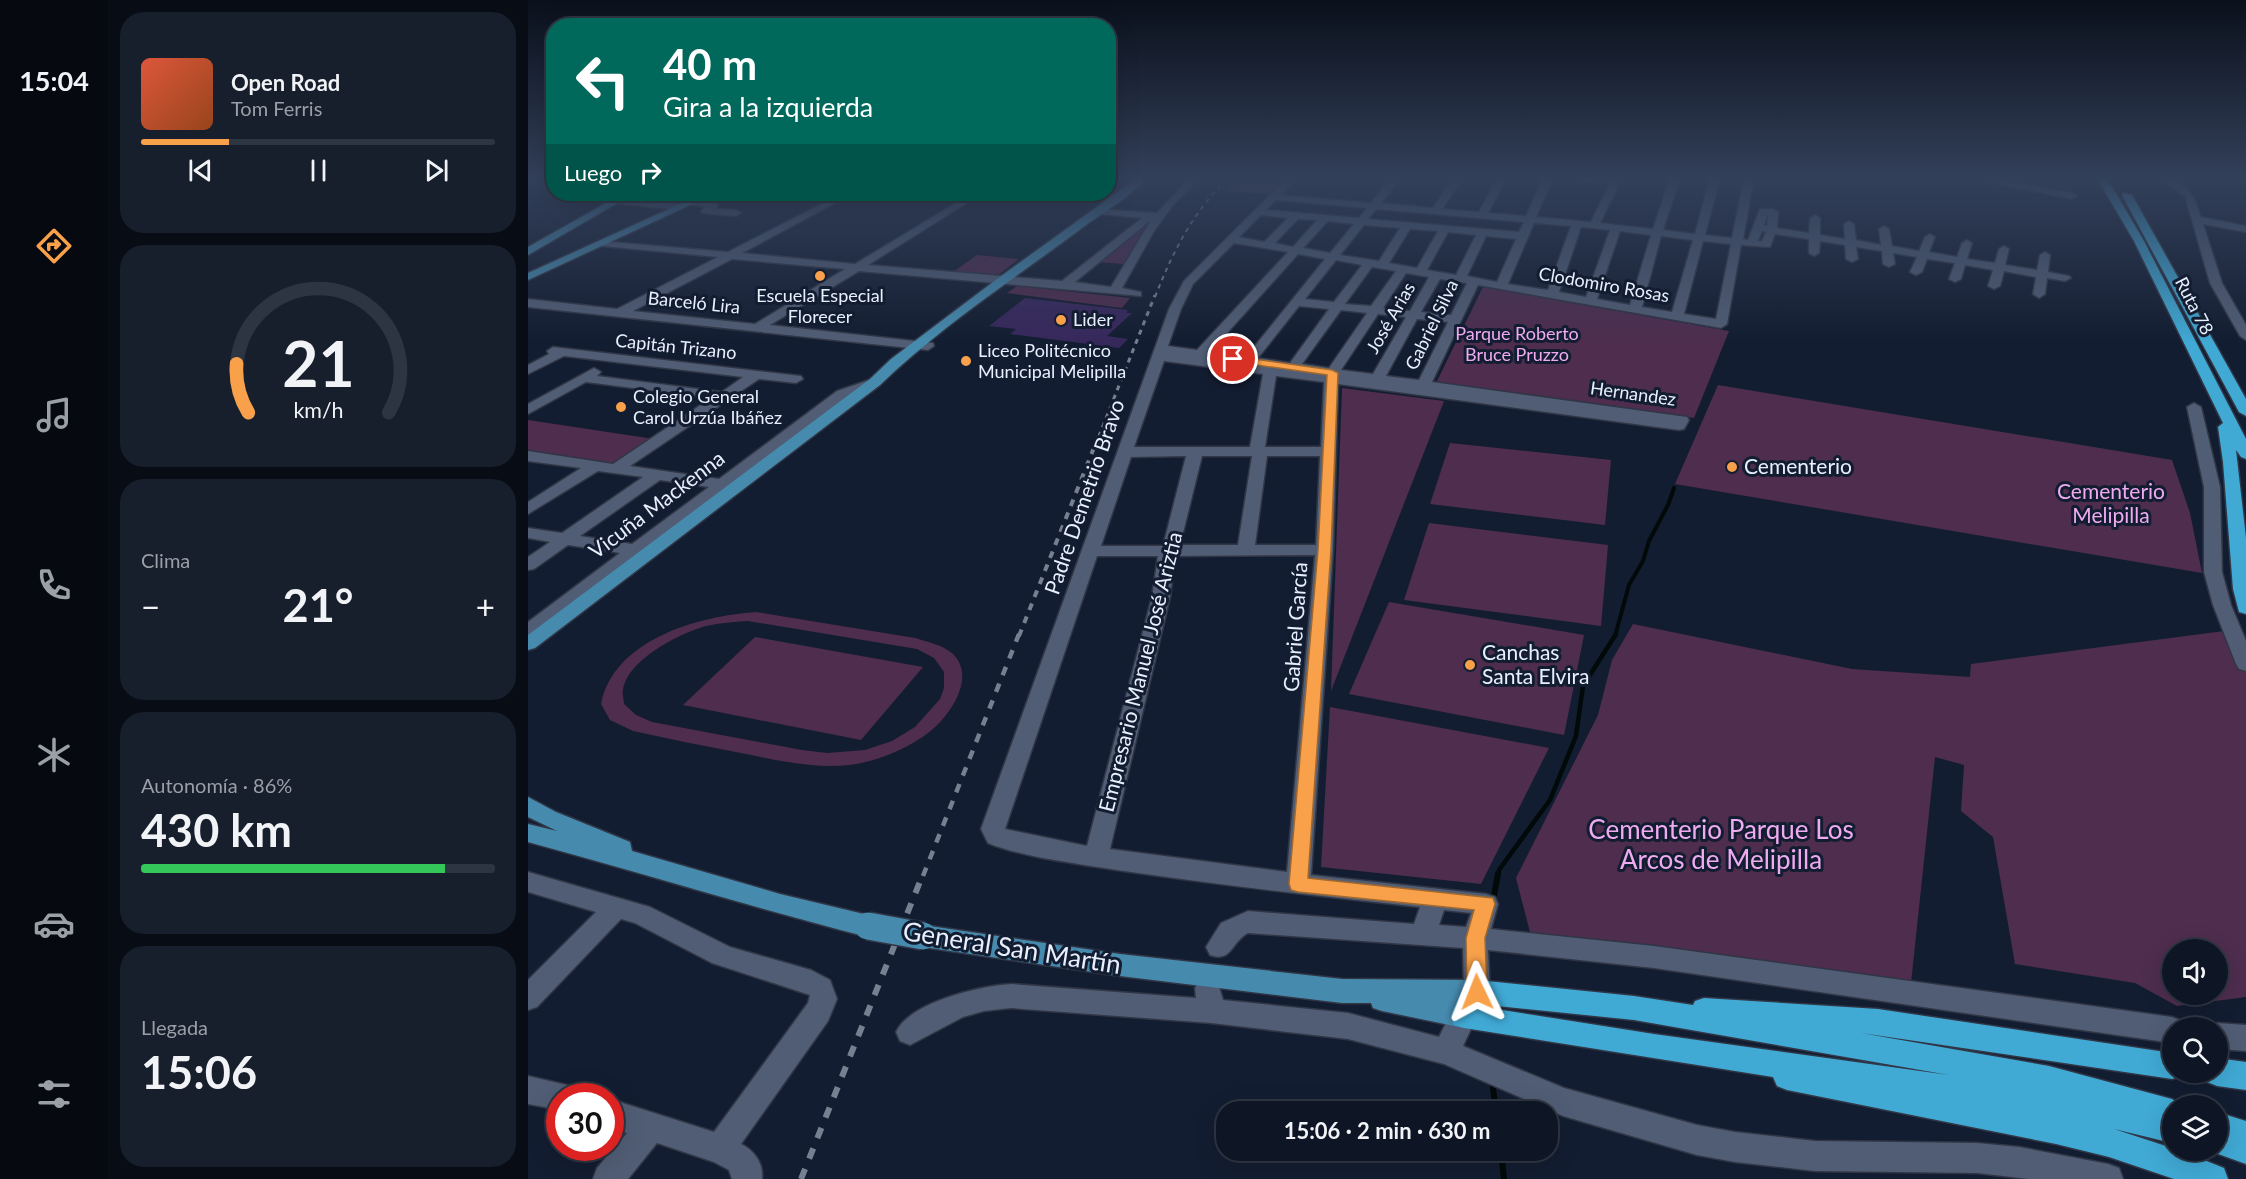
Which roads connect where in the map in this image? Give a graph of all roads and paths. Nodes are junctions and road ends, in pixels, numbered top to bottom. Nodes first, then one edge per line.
1 (560, 233) edge
2 (624, 233) edge
3 (772, 233) edge
4 (912, 233) edge
5 (1069, 233) edge
6 (1139, 233) edge
7 (1139, 233) edge
8 (1237, 233) edge
9 (1279, 233) edge
10 (1311, 233) edge
11 (1351, 233) edge
12 (1401, 233) edge
13 (1443, 233) edge
14 (1483, 233) edge
15 (1493, 233) edge
16 (1524, 233) edge
17 (1575, 233) edge
18 (1614, 233) edge
19 (1657, 233) edge
20 (1668, 233) edge
21 (1700, 233) edge
22 (1739, 233) edge
23 (1757, 233) edge
24 (1770, 233) edge
25 (1797, 233) edge
26 (1850, 233) edge
27 (1884, 233) edge
28 (2135, 233) edge
29 (2149, 233) edge
30 (2200, 233) edge
31 (1523, 236) junction
32 (1699, 236) junction
33 (1815, 236) junction
34 (1930, 237) dead end
35 (1231, 239) junction
36 (1738, 240) junction
37 (1850, 242) junction
38 (603, 243) junction
39 (1752, 243) junction
40 (1967, 243) dead end
41 (1267, 245) junction
42 (1886, 248) junction
43 (2004, 249) dead end
44 (1296, 250) junction
45 (528, 252) edge
46 (1814, 253) dead end
47 (1923, 254) junction
48 (730, 255) junction
49 (2045, 255) dead end
50 (1333, 256) junction
51 (1852, 259) dead end
52 (1961, 260) junction
53 (1376, 264) junction
54 (1888, 264) dead end
55 (1110, 265) junction
56 (856, 267) junction
57 (2000, 267) junction
58 (1403, 269) junction
59 (1420, 272) junction
60 (1916, 272) dead end
61 (1437, 274) junction
62 (2042, 274) junction
63 (528, 277) edge
64 (2065, 278) dead end
65 (1955, 279) dead end
66 (1007, 280) junction
67 (1467, 280) junction
68 (1065, 285) junction
69 (1502, 286) junction
70 (1994, 286) dead end
71 (1115, 291) junction
72 (1137, 294) dead end
73 (2039, 294) dead end
74 (1552, 295) junction
75 (1296, 302) junction
76 (1590, 302) junction
77 (528, 303) edge
78 (1338, 306) junction
79 (1635, 309) junction
80 (1374, 310) junction
81 (619, 313) junction
82 (1413, 315) junction
83 (1677, 316) junction
84 (1455, 320) junction
85 (756, 328) junction
86 (2246, 336) edge
87 (923, 346) junction
88 (1160, 353) junction
89 (1200, 354) junction
90 (618, 359) junction
91 (1249, 361) junction
92 (1293, 367) junction
93 (528, 370) edge
94 (1270, 371) junction
95 (757, 374) junction
96 (1332, 376) junction
97 (584, 378) junction
98 (880, 378) junction
99 (796, 379) dead end
100 (1377, 379) junction
101 (1423, 386) junction
102 (2214, 390) junction
103 (724, 396) junction
104 (2194, 407) dead end
105 (2244, 409) edge
106 (528, 410) edge
107 (1258, 451) junction
108 (1329, 451) junction
109 (1125, 452) junction
110 (1195, 452) junction
111 (2246, 454) edge
112 (530, 458) edge
113 (595, 466) junction
114 (615, 469) junction
115 (657, 475) junction
116 (730, 486) junction
117 (528, 509) edge
118 (528, 533) edge
119 (675, 535) junction
120 (565, 539) junction
121 (634, 550) junction
122 (1168, 550) junction
123 (1246, 550) junction
124 (1324, 550) junction
125 (1090, 551) junction
126 (528, 564) edge
127 (2246, 608) edge
128 (528, 630) edge
129 (528, 644) edge
130 (528, 659) edge
131 (2246, 664) edge
132 (528, 806) edge
133 (529, 834) edge
134 (1096, 857) junction
135 (688, 876) junction
136 (528, 882) edge
137 (1298, 884) junction
138 (1436, 898) junction
139 (618, 907) junction
140 (1422, 936) junction
141 (1475, 938) junction
142 (1219, 948) dead end
143 (1342, 991) junction
144 (1477, 992) junction
145 (528, 998) edge
146 (1634, 1008) junction
147 (1464, 1016) junction
148 (2162, 1029) edge
149 (910, 1032) dead end
150 (2228, 1037) edge
151 (2246, 1038) edge
152 (1654, 1047) junction
153 (1446, 1053) junction
154 (2162, 1065) edge
155 (2228, 1074) edge
156 (2246, 1076) edge
157 (530, 1091) edge
158 (546, 1094) edge
159 (2162, 1110) edge
160 (624, 1117) edge
161 (651, 1126) junction
162 (2162, 1126) edge
163 (2228, 1130) edge
164 (2246, 1136) edge
165 (2228, 1143) edge
166 (720, 1149) junction
167 (2246, 1149) edge
168 (608, 1179) edge
169 (747, 1179) edge
170 (2108, 1179) edge
171 (2213, 1179) edge

1 - 45 main road
2 - 38 main road
3 - 48 street
4 - 56 street
5 - 66 main road, Vicuña Mackenna
6 - 55 street
7 - 55 street
8 - 35 street, Padre Demetrio Bravo
9 - 41 street
10 - 44 street
11 - 50 street
12 - 53 street
13 - 59 street
14 - 67 street
15 - 31 street
16 - 31 street
17 - 74 street
18 - 76 street
19 - 79 street
20 - 32 street
21 - 32 street
22 - 36 street
23 - 39 street
24 - 39 street
25 - 33 street
26 - 37 street
27 - 42 street
28 - 102 highway, Ruta 78
29 - 105 highway, Ruta 78
30 - 86 street
31 - 69 street
32 - 36 street
32 - 83 street
33 - 37 street
33 - 46 street
34 - 47 street
35 - 41 street, Clodomiro Rosas
35 - 88 street, Padre Demetrio Bravo
36 - 39 street
36 - 83 street, Clodomiro Rosas
37 - 42 street
37 - 51 street
38 - 48 street
38 - 63 main road
40 - 52 street
41 - 44 street, Clodomiro Rosas
42 - 47 street
42 - 54 street
43 - 57 street
44 - 50 street, Clodomiro Rosas
44 - 89 street
47 - 52 street
47 - 60 street
48 - 56 street
48 - 81 street
49 - 62 street
50 - 53 street, Clodomiro Rosas
50 - 75 street
52 - 57 street
52 - 65 street
53 - 58 street, Clodomiro Rosas
53 - 78 street
55 - 68 street
55 - 71 street
56 - 66 street
56 - 85 street
57 - 62 street
57 - 70 street
58 - 59 street, Clodomiro Rosas
58 - 80 street
59 - 61 street, Clodomiro Rosas
61 - 67 street, Clodomiro Rosas
61 - 82 street, José Arias
62 - 64 street
62 - 73 street
66 - 68 street
66 - 87 main road, Vicuña Mackenna
67 - 69 street, Clodomiro Rosas
67 - 84 street, Gabriel Silva
68 - 71 street
69 - 74 street, Clodomiro Rosas
71 - 72 street
74 - 76 street, Clodomiro Rosas
75 - 78 street
75 - 91 street
76 - 79 street, Clodomiro Rosas
77 - 81 street, Barceló Lira
78 - 80 street
78 - 92 street
79 - 83 street, Clodomiro Rosas
80 - 82 street
80 - 96 street
81 - 85 street, Barceló Lira
82 - 84 street
82 - 100 street, José Arias
84 - 101 street, Gabriel Silva
85 - 87 street, Barceló Lira
87 - 98 main road, Vicuña Mackenna
88 - 89 street, Hernandez
88 - 94 street, Hernandez
88 - 109 street, Padre Demetrio Bravo
89 - 91 street, Hernandez
90 - 93 street, Capitán Trizano
90 - 95 street, Capitán Trizano
90 - 97 street
91 - 92 street, Hernandez
92 - 96 street, Hernandez
94 - 96 street, Hernandez
94 - 107 street
95 - 99 street, Capitán Trizano
95 - 103 street
96 - 100 street, Hernandez
96 - 101 street, Hernandez
96 - 108 street, Gabriel García
97 - 103 street
97 - 106 street
98 - 116 main road, Vicuña Mackenna
98 - 116 street, Vicuña Mackenna
100 - 101 street, Hernandez
102 - 111 highway, Ruta 78
102 - 127 highway
103 - 114 street
104 - 131 street
107 - 108 street
107 - 110 street
107 - 123 street
108 - 124 street, Gabriel García
109 - 110 street
109 - 125 street, Padre Demetrio Bravo
110 - 122 street, Empresario Manuel José Ariztia
112 - 113 street
113 - 114 street
113 - 117 street
114 - 115 street
115 - 116 street
115 - 120 street
116 - 119 main road, Vicuña Mackenna
116 - 121 street, Vicuña Mackenna
118 - 120 street
119 - 129 main road, Vicuña Mackenna
119 - 130 main road, Vicuña Mackenna
120 - 121 street
120 - 126 street
121 - 128 street, Vicuña Mackenna
122 - 123 street
122 - 125 street
122 - 134 street, Empresario Manuel José Ariztia
123 - 124 street
124 - 137 street, Gabriel García
125 - 134 street, Padre Demetrio Bravo
132 - 135 main road, General San Martín
133 - 135 main road, General San Martín
134 - 137 street
135 - 143 main road, General San Martín, bridge
136 - 139 street
137 - 138 street
138 - 140 street
138 - 141 street
139 - 145 street
139 - 166 street
140 - 141 street
140 - 142 street
141 - 144 street
141 - 148 street
143 - 144 main road, General San Martín
143 - 147 main road, General San Martín
144 - 146 highway
146 - 154 highway
146 - 159 highway
147 - 152 highway
147 - 153 street
149 - 153 street
150 - 151 street
152 - 162 highway
152 - 171 highway
153 - 170 street
155 - 156 highway
157 - 158 street
160 - 161 street
161 - 166 street
161 - 168 street
163 - 164 highway
165 - 167 highway
166 - 169 street

